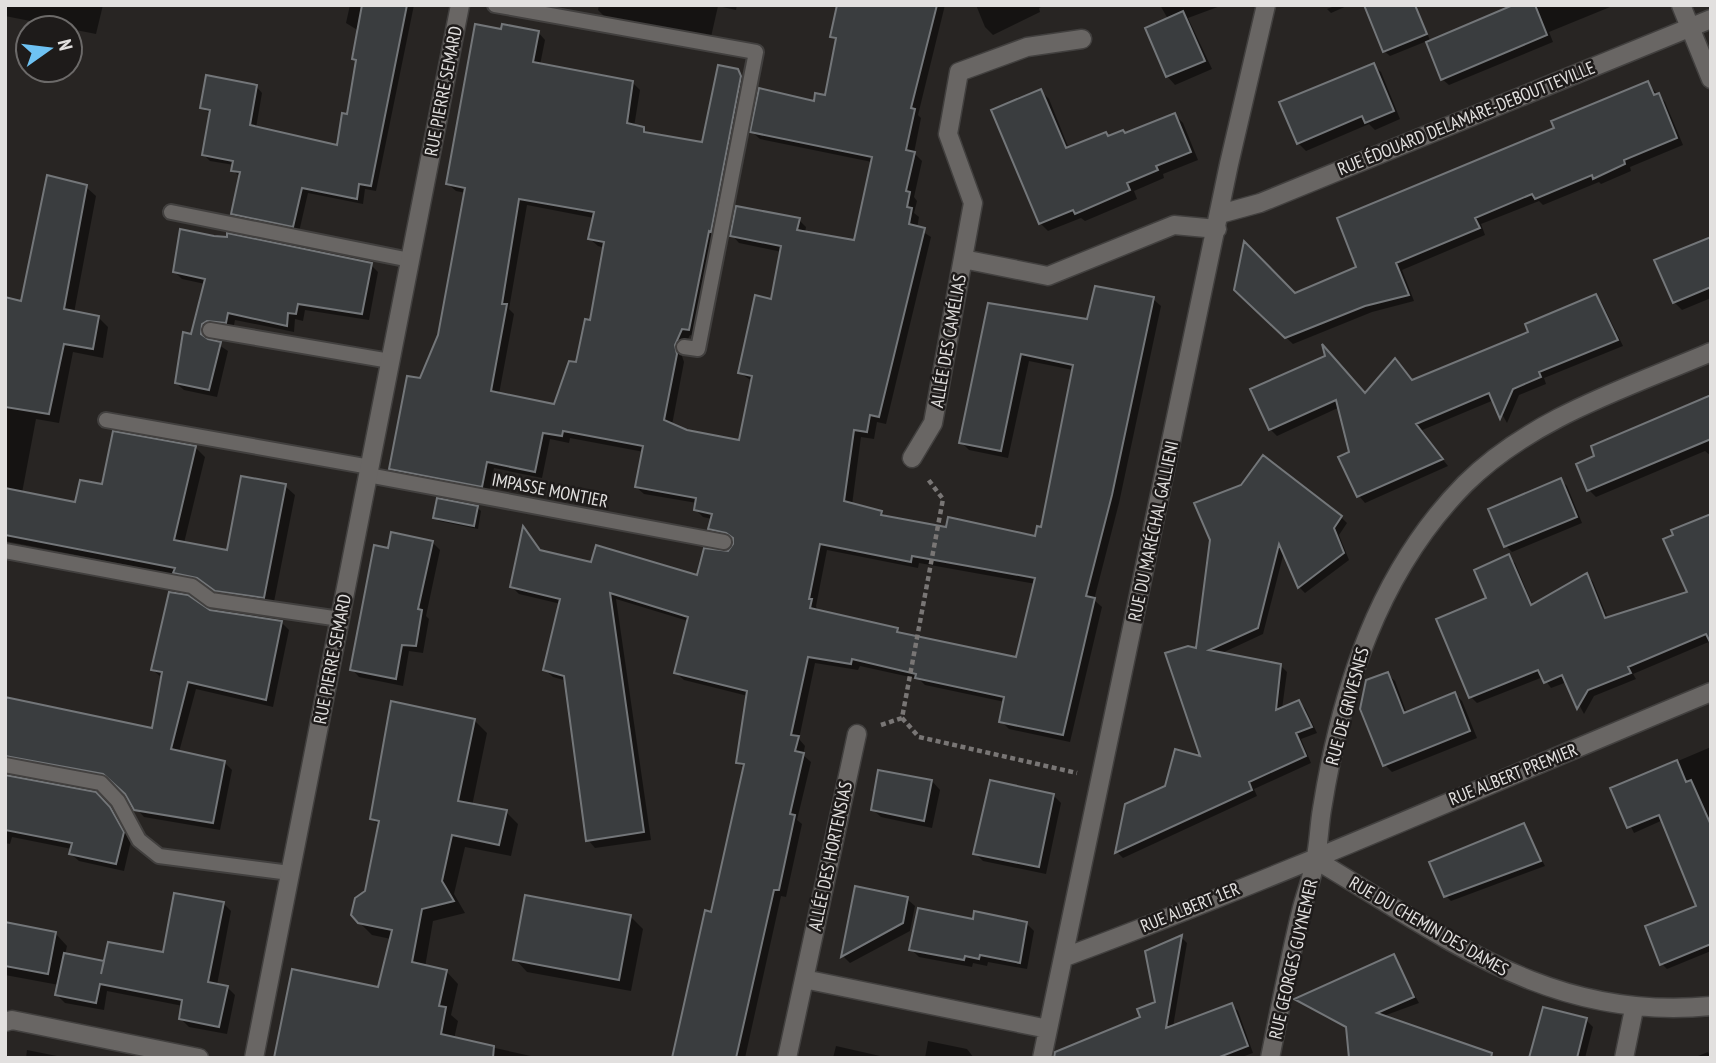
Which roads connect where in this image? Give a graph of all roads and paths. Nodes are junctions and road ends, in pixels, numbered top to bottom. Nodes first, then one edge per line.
1 (460, 5) edge
2 (495, 5) edge
3 (1266, 5) edge
4 (1681, 5) edge
5 (1711, 19) edge
6 (1689, 27) junction
7 (1082, 39) dead end
8 (1711, 79) edge
9 (171, 212) dead end
10 (1219, 221) junction
11 (963, 259) junction
12 (410, 260) junction
13 (210, 330) dead end
14 (684, 347) dead end
15 (1711, 352) edge
16 (390, 361) junction
17 (106, 420) dead end
18 (912, 458) joint
19 (369, 471) junction
20 (724, 542) dead end
21 (5, 551) edge
22 (340, 619) junction
23 (1711, 692) edge
24 (902, 718) junction
25 (857, 734) joint
26 (5, 765) edge
27 (1102, 778) junction
28 (1316, 860) junction
29 (290, 873) junction
30 (1065, 957) junction
31 (804, 979) junction
32 (1711, 1006) edge
33 (1634, 1009) junction
34 (5, 1021) edge
35 (1048, 1029) junction
36 (199, 1058) edge
37 (254, 1058) edge
38 (787, 1058) edge
39 (1042, 1058) edge
40 (1270, 1058) edge
41 (1625, 1058) edge

1 - 12 street, RUE PIERRE SEMARD
2 - 14 lane
3 - 10 street, RUE DU MARÉCHAL GALLIENI
4 - 6 street
5 - 6 street, RUE ÉDOUARD DELAMARE-DEBOUTTEVILLE
6 - 8 street
6 - 10 street, RUE ÉDOUARD DELAMARE-DEBOUTTEVILLE
7 - 11 street, ALLÉE DES CAMÉLIAS
9 - 12 lane
10 - 11 street, ALLÉE DES CAMÉLIAS
10 - 27 street, RUE DU MARÉCHAL GALLIENI
11 - 18 street, ALLÉE DES CAMÉLIAS
12 - 16 street, RUE PIERRE SEMARD
13 - 16 lane
15 - 28 street, RUE DE GRIVESNES
16 - 19 street, RUE PIERRE SEMARD
17 - 19 lane, IMPASSE MONTIER
18 - 24 path
19 - 20 lane, IMPASSE MONTIER
19 - 22 street, RUE PIERRE SEMARD
21 - 22 lane
22 - 29 street, RUE PIERRE SEMARD
23 - 28 street, RUE ALBERT PREMIER
24 - 25 path
24 - 27 path
25 - 31 street, ALLÉE DES HORTENSIAS
26 - 29 lane
27 - 30 street, RUE DU MARÉCHAL GALLIENI
28 - 30 street, RUE ALBERT 1ER
28 - 33 street, RUE DU CHEMIN DES DAMES
28 - 40 street, RUE GEORGES GUYNEMER
29 - 37 street, RUE PIERRE SEMARD
30 - 35 street, RUE DU MARÉCHAL GALLIENI
31 - 35 street
31 - 38 street, ALLÉE DES HORTENSIAS
32 - 33 street, RUE DU CHEMIN DES DAMES
33 - 41 street
34 - 36 street
35 - 39 street, RUE DU MARÉCHAL GALLIENI

